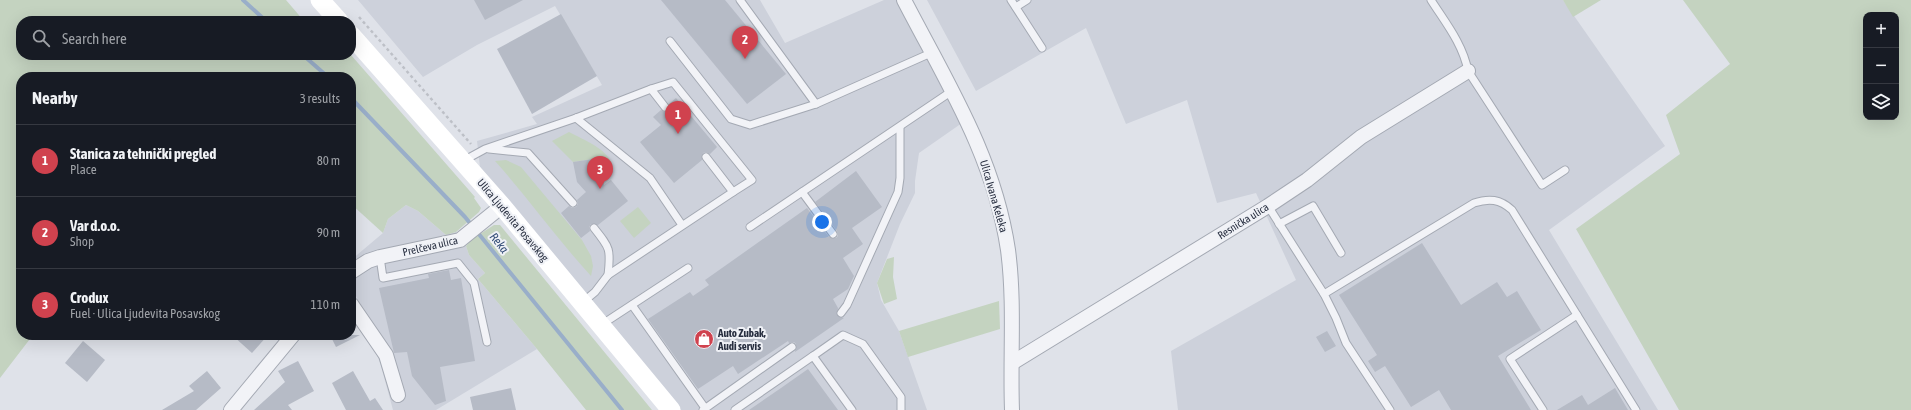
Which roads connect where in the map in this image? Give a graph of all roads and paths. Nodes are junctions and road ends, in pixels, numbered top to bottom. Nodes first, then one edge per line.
1 (320, 0) edge
2 (740, 0) edge
3 (904, 0) edge
4 (1011, 0) edge
5 (1027, 0) edge
6 (1431, 0) edge
7 (1016, 7) junction
8 (334, 16) edge
9 (359, 17) dead end
10 (356, 41) edge
11 (670, 41) dead end
12 (1042, 48) dead end
13 (932, 53) junction
14 (1468, 71) junction
15 (650, 89) junction
16 (952, 91) junction
17 (816, 104) junction
18 (665, 107) dead end
19 (576, 118) junction
20 (900, 127) junction
21 (466, 139) dead end
22 (485, 149) junction
23 (706, 157) dead end
24 (463, 161) junction
25 (1565, 170) dead end
26 (733, 192) junction
27 (802, 192) junction
28 (573, 203) dead end
29 (1268, 206) junction
30 (495, 211) junction
31 (1279, 224) junction
32 (682, 225) junction
33 (750, 227) dead end
34 (594, 228) dead end
35 (833, 234) dead end
36 (1341, 253) dead end
37 (380, 257) junction
38 (688, 268) dead end
39 (356, 269) edge
40 (608, 275) junction
41 (1324, 294) junction
42 (583, 302) junction
43 (632, 305) junction
44 (356, 311) edge
45 (841, 313) dead end
46 (1577, 315) junction
47 (601, 325) junction
48 (289, 340) edge
49 (488, 342) dead end
50 (792, 347) dead end
51 (813, 356) junction
52 (1012, 363) junction
53 (398, 395) dead end
54 (704, 409) edge
55 (232, 410) edge
56 (671, 410) edge
57 (735, 410) edge
58 (852, 410) edge
59 (901, 410) edge
60 (1012, 410) edge
61 (1390, 410) edge
62 (1543, 410) edge
63 (1636, 410) edge

1 - 8 main road
2 - 17 lane
3 - 13 street, Ulica Ivana Keleka
4 - 7 lane
5 - 7 lane
6 - 14 lane
7 - 12 lane
9 - 21 path
10 - 24 main road, Ulica Ljudevita Posavskog
11 - 17 lane
13 - 16 street, Ulica Ivana Keleka
13 - 17 lane
14 - 25 lane
14 - 29 street, Resnička ulica
15 - 18 lane
15 - 19 lane
15 - 26 lane
16 - 20 lane
16 - 52 street, Ulica Ivana Keleka
19 - 22 lane
19 - 32 lane
20 - 27 lane
20 - 45 lane
22 - 24 lane
22 - 28 lane
23 - 26 lane
24 - 30 main road, Ulica Ljudevita Posavskog
26 - 32 lane
27 - 33 lane
27 - 35 lane
29 - 31 lane
29 - 52 street, Resnička ulica
30 - 37 street, Prelčeva ulica
30 - 42 main road, Ulica Ljudevita Posavskog
31 - 36 lane
31 - 41 lane
32 - 40 lane
34 - 40 lane
37 - 39 street, Prelčeva ulica
37 - 49 lane
38 - 43 lane
40 - 42 lane
41 - 46 lane
41 - 61 lane
42 - 47 main road, Ulica Ljudevita Posavskog
43 - 47 lane
43 - 54 lane
44 - 53 street
46 - 62 lane
46 - 63 lane
47 - 56 main road, Ulica Ljudevita Posavskog
48 - 55 street
50 - 54 lane
51 - 57 lane
51 - 58 lane
51 - 59 lane
52 - 60 street, Ulica Ivana Keleka

